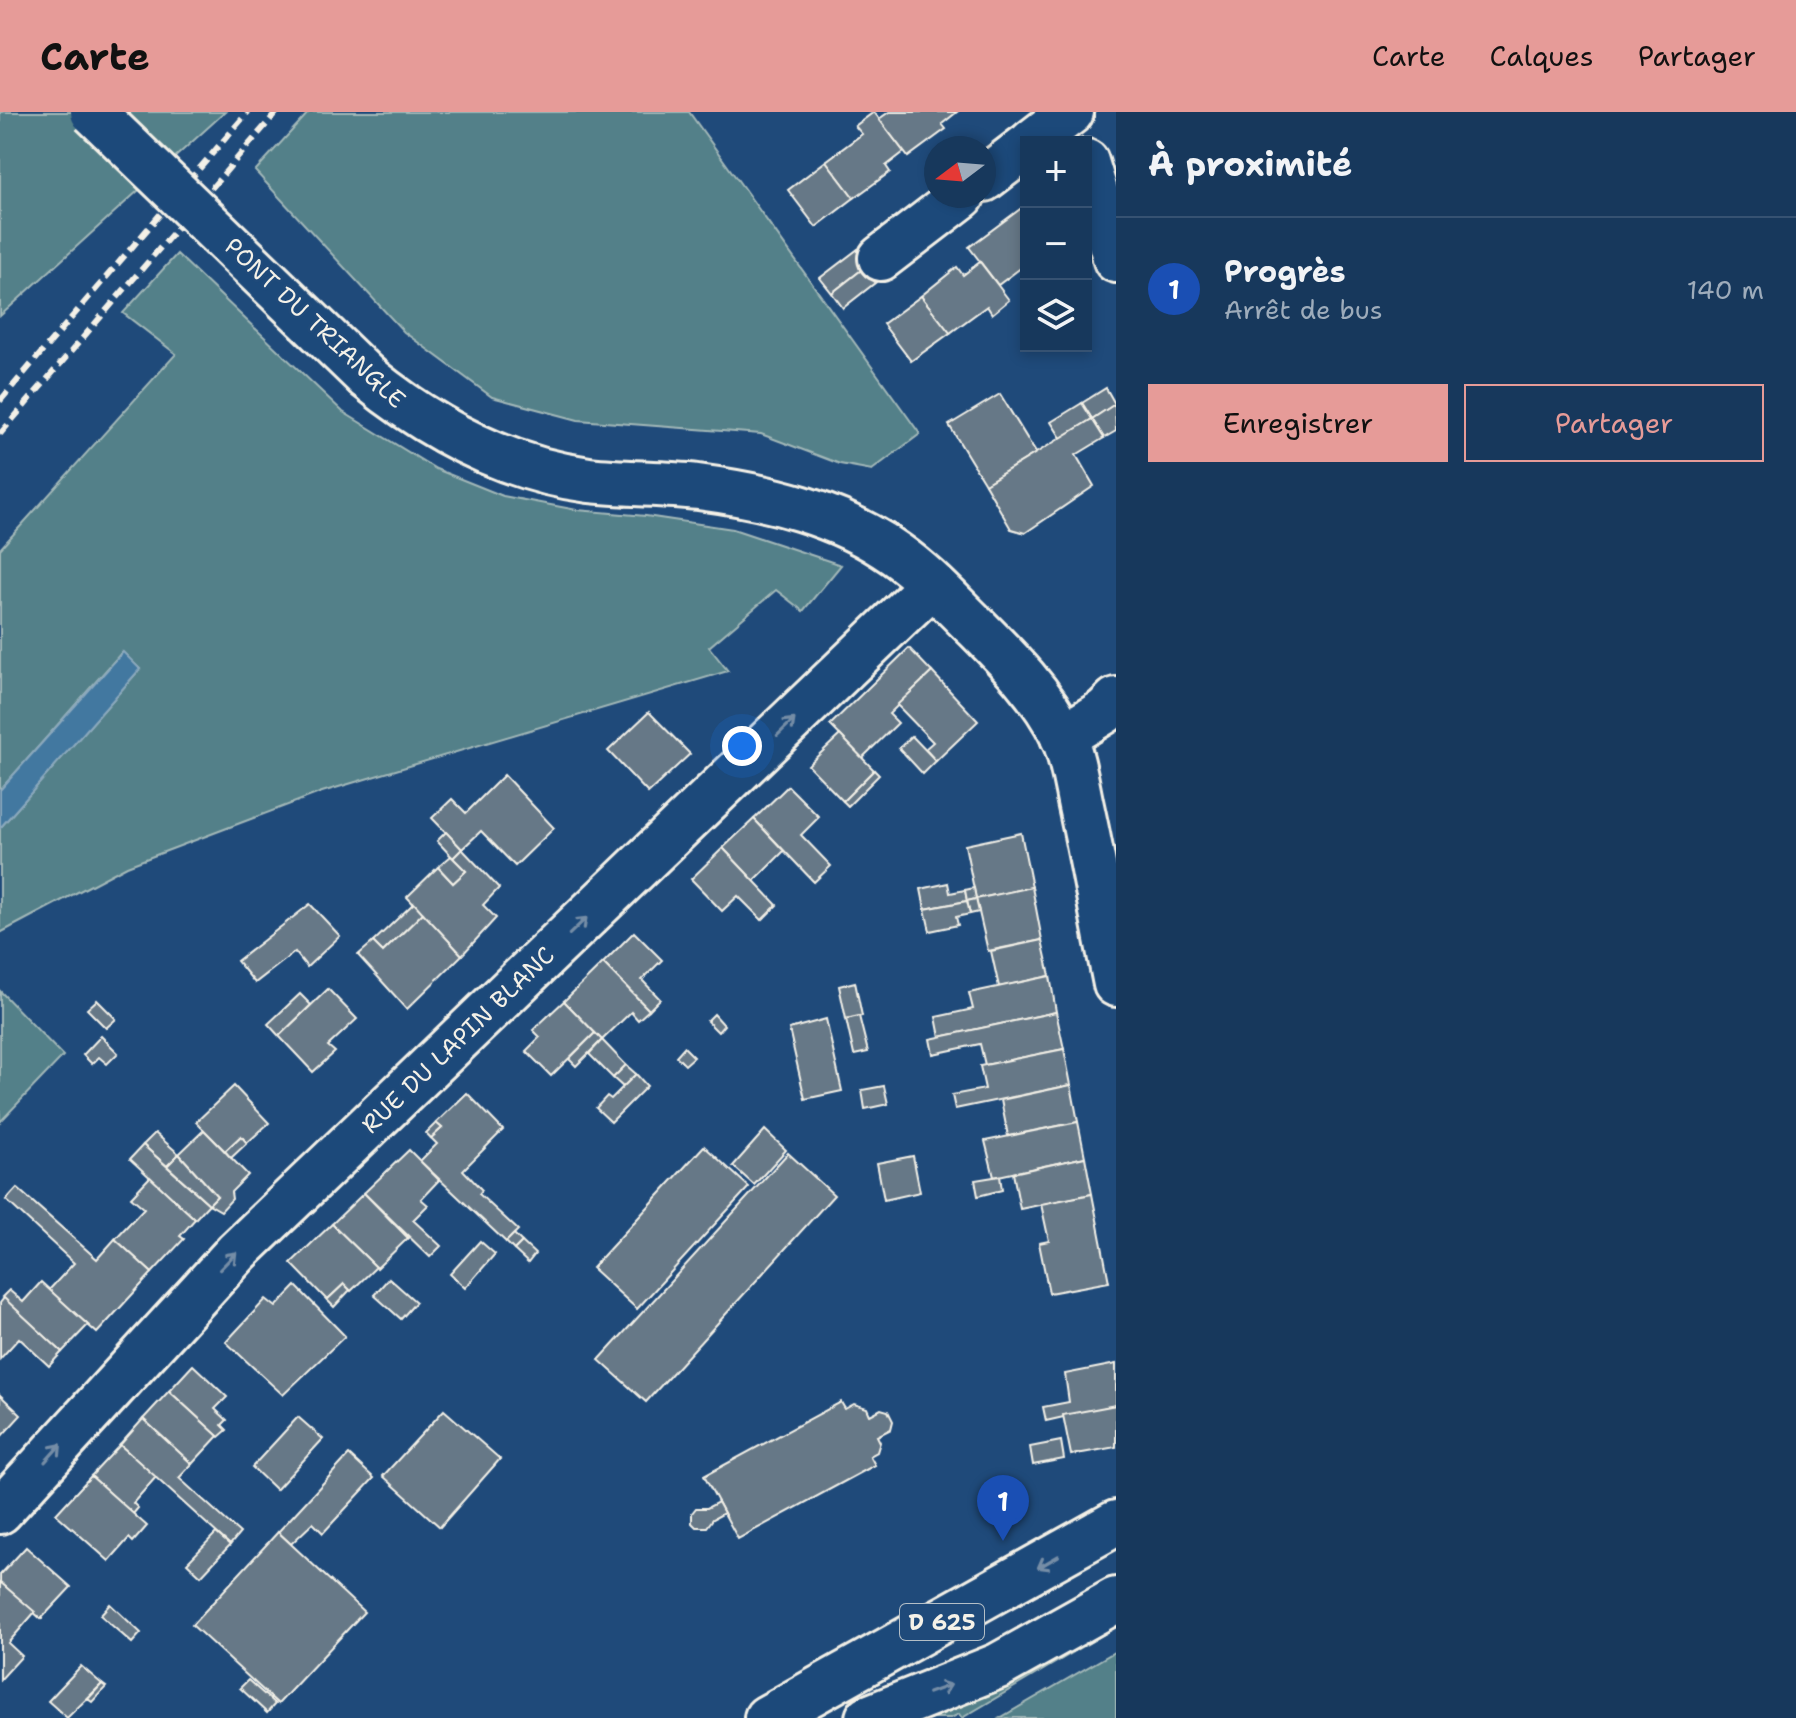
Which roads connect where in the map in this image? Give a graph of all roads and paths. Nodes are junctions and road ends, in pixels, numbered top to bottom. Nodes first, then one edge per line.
1 (93, 112) edge
2 (1073, 112) edge
3 (1040, 136) edge
4 (1079, 136) edge
5 (1020, 152) edge
6 (996, 170) edge
7 (1092, 182) edge
8 (946, 208) edge
9 (881, 258) dead end
10 (1116, 260) edge
11 (932, 585) junction
12 (1116, 700) edge
13 (1063, 737) junction
14 (1102, 829) edge
15 (1116, 984) edge
16 (0, 1511) edge
17 (1116, 1523) edge
18 (1116, 1600) edge
19 (767, 1718) edge
20 (868, 1718) edge

1 - 11 street, PONT DU TRIANGLE, bridge
2 - 3 street
2 - 4 street
5 - 6 street
7 - 10 street
8 - 9 street
11 - 13 street, PONT DU TRIANGLE
16 -> 11 street, RUE DU LAPIN BLANC
12 - 13 street
13 - 14 street, PONT DU TRIANGLE
14 - 15 street, PONT DU TRIANGLE
17 -> 19 street, D 625
20 -> 18 street, D 625

